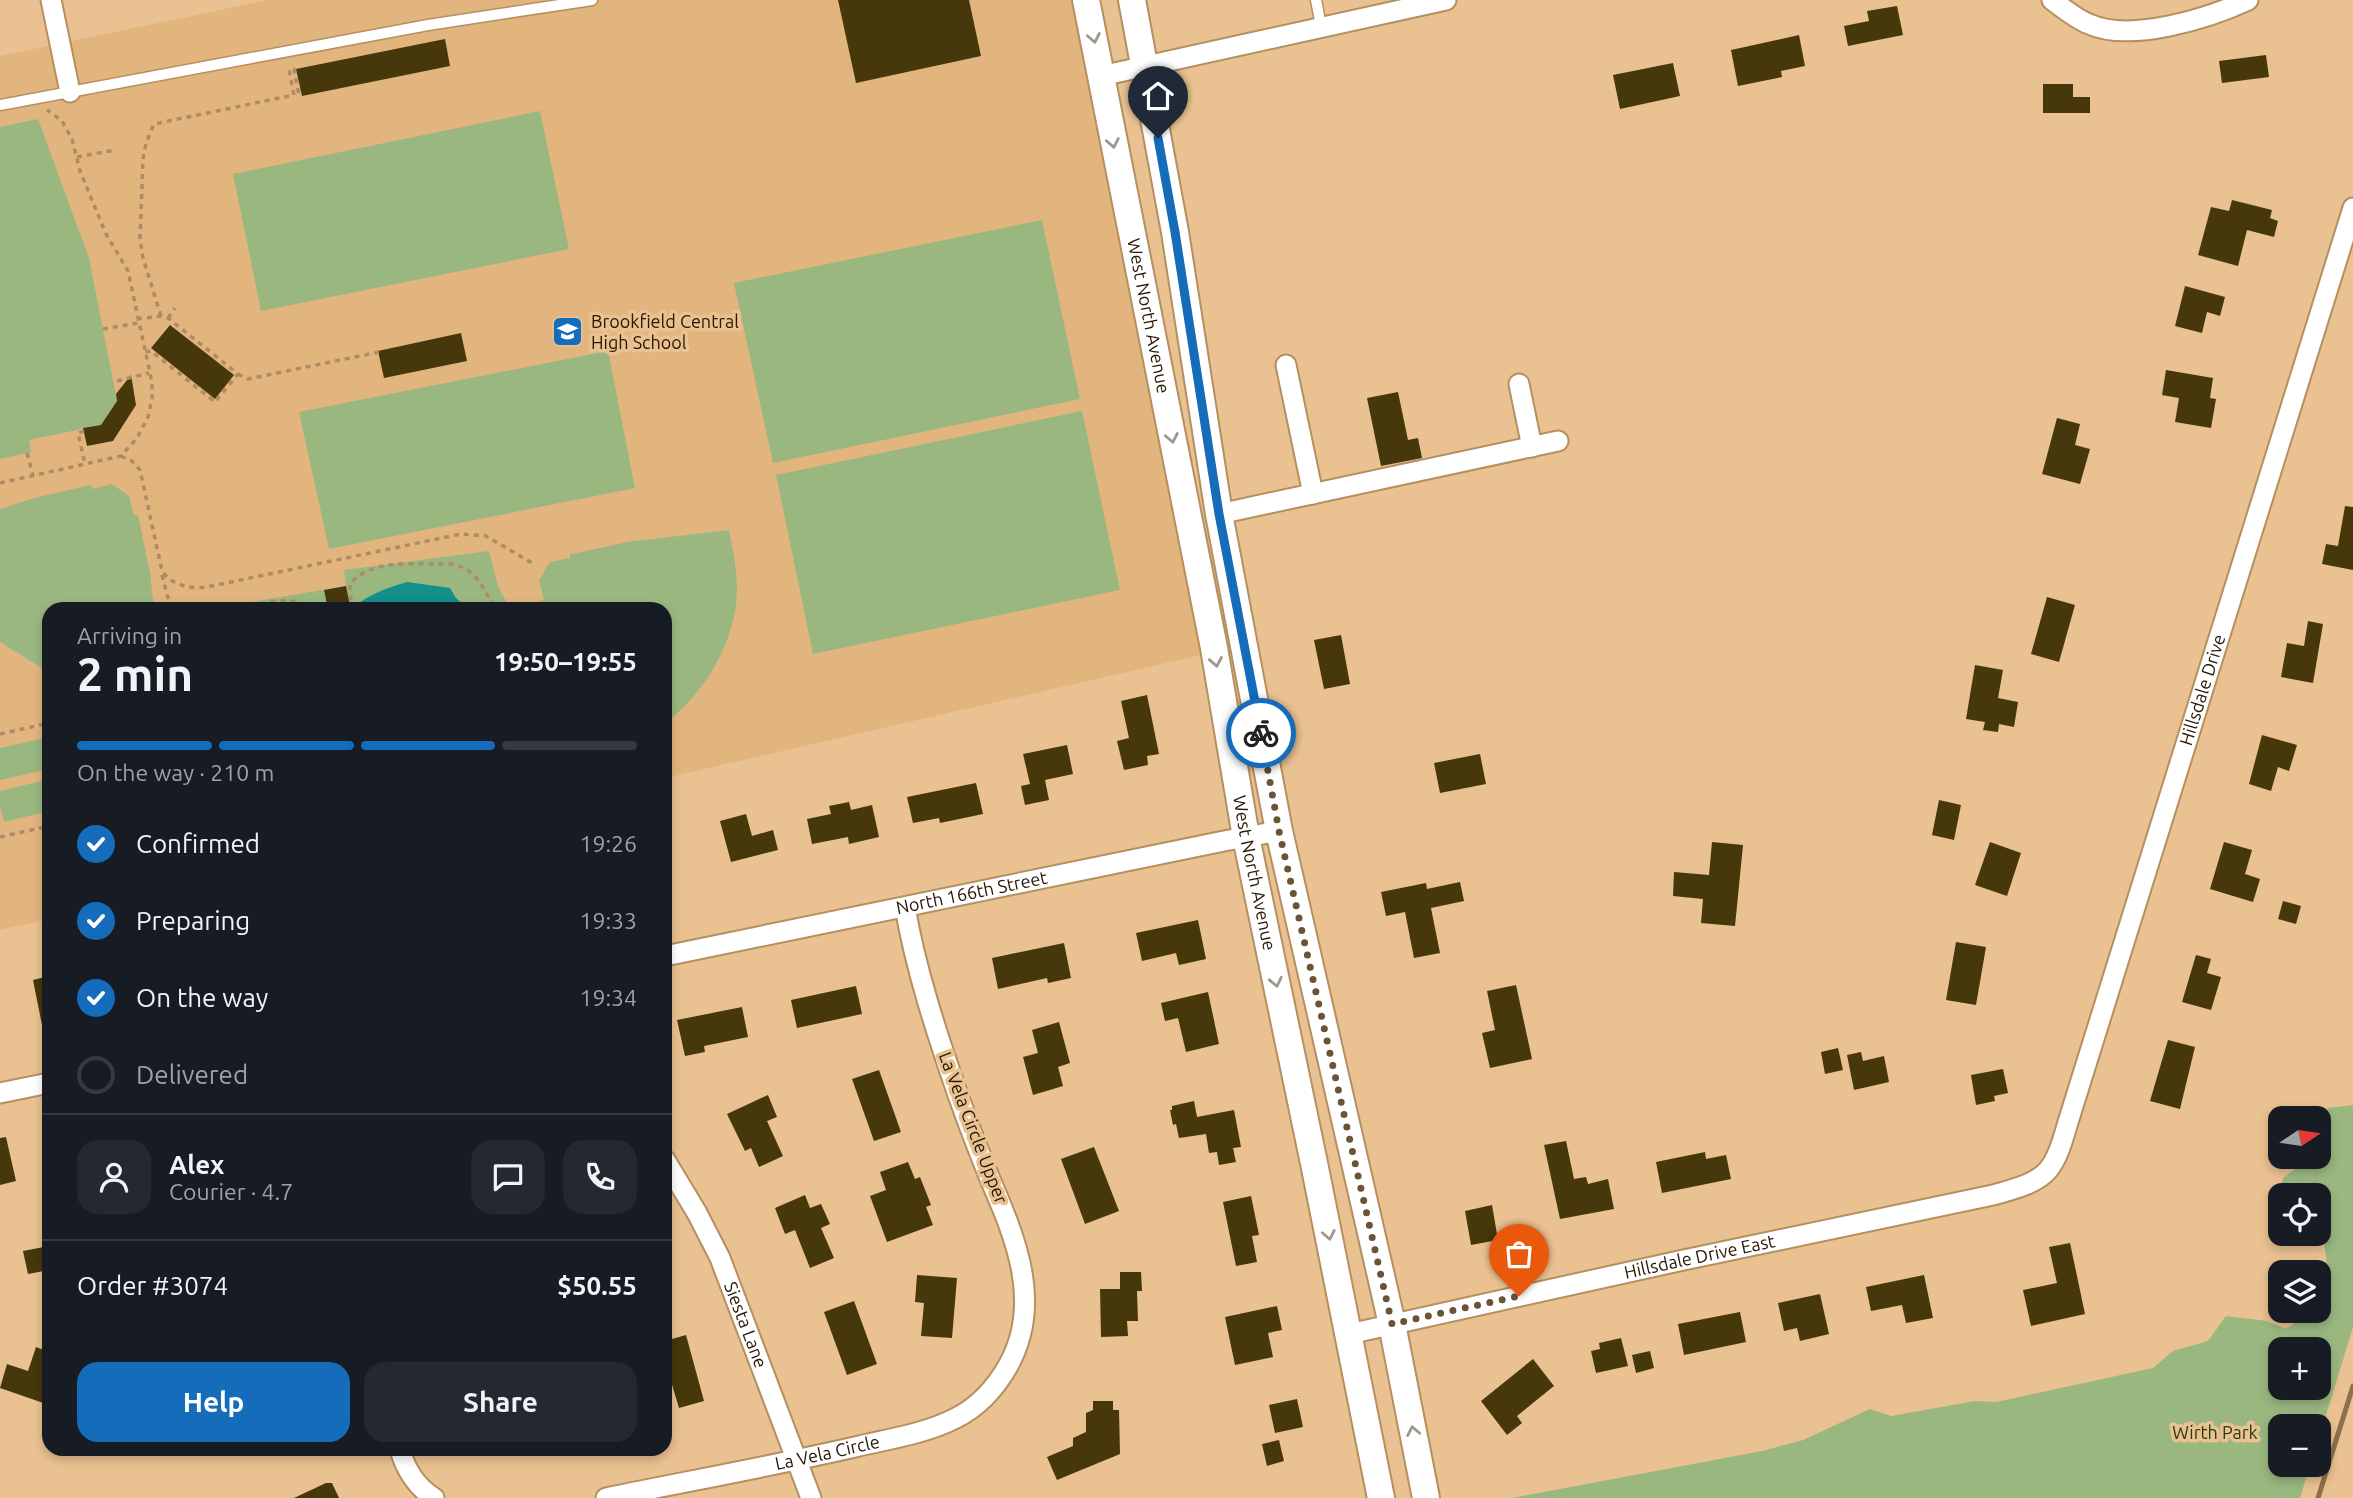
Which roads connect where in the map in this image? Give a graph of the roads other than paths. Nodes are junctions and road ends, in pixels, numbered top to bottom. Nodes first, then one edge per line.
1 (51, 0) edge
2 (592, 0) edge
3 (1086, 0) edge
4 (1132, 0) edge
5 (1316, 0) edge
6 (1446, 0) edge
7 (2052, 0) edge
8 (2248, 0) edge
9 (1321, 26) junction
10 (1145, 67) junction
11 (1101, 76) junction
12 (70, 92) junction
13 (0, 105) edge
14 (2353, 208) edge
15 (1286, 365) dead end
16 (1519, 384) dead end
17 (1558, 441) dead end
18 (1532, 447) junction
19 (1313, 494) junction
20 (1219, 514) junction
21 (1279, 831) junction
22 (1246, 837) junction
23 (905, 907) junction
24 (672, 955) edge
25 (42, 1084) edge
26 (0, 1093) edge
27 (2047, 1171) joint
28 (672, 1172) edge
29 (1392, 1324) junction
30 (1349, 1334) junction
31 (1015, 1350) joint
32 (403, 1456) edge
33 (798, 1460) junction
34 (429, 1494) edge
35 (606, 1498) edge
36 (811, 1498) edge
37 (1381, 1498) edge
38 (1426, 1498) edge

1 - 12 street
2 - 12 lane
3 -> 11 main road, West North Avenue
4 - 10 main road, West North Avenue
5 - 9 lane
6 - 9 street
7 - 8 street
9 - 10 street
10 - 11 street
10 - 20 main road, West North Avenue
11 -> 22 main road, West North Avenue
12 - 13 lane
14 - 27 street, Hillsdale Drive
15 - 19 street
16 - 18 street
17 - 18 street
18 - 19 street
19 - 20 street
20 - 21 main road, West North Avenue
21 - 22 street, North 166th Street
21 - 29 main road, West North Avenue
22 - 23 street, North 166th Street
22 -> 30 main road, West North Avenue
23 - 24 street, North 166th Street
23 - 31 street, La Vela Circle Upper
25 - 26 street
27 - 29 street, Hillsdale Drive East
28 - 33 street, Siesta Lane
29 - 30 street, Hillsdale Drive East
38 -> 29 main road, West North Avenue
30 - 37 main road, West North Avenue
31 - 33 street, La Vela Circle
32 - 34 street
33 - 35 street, La Vela Circle
33 - 36 street, Siesta Lane

